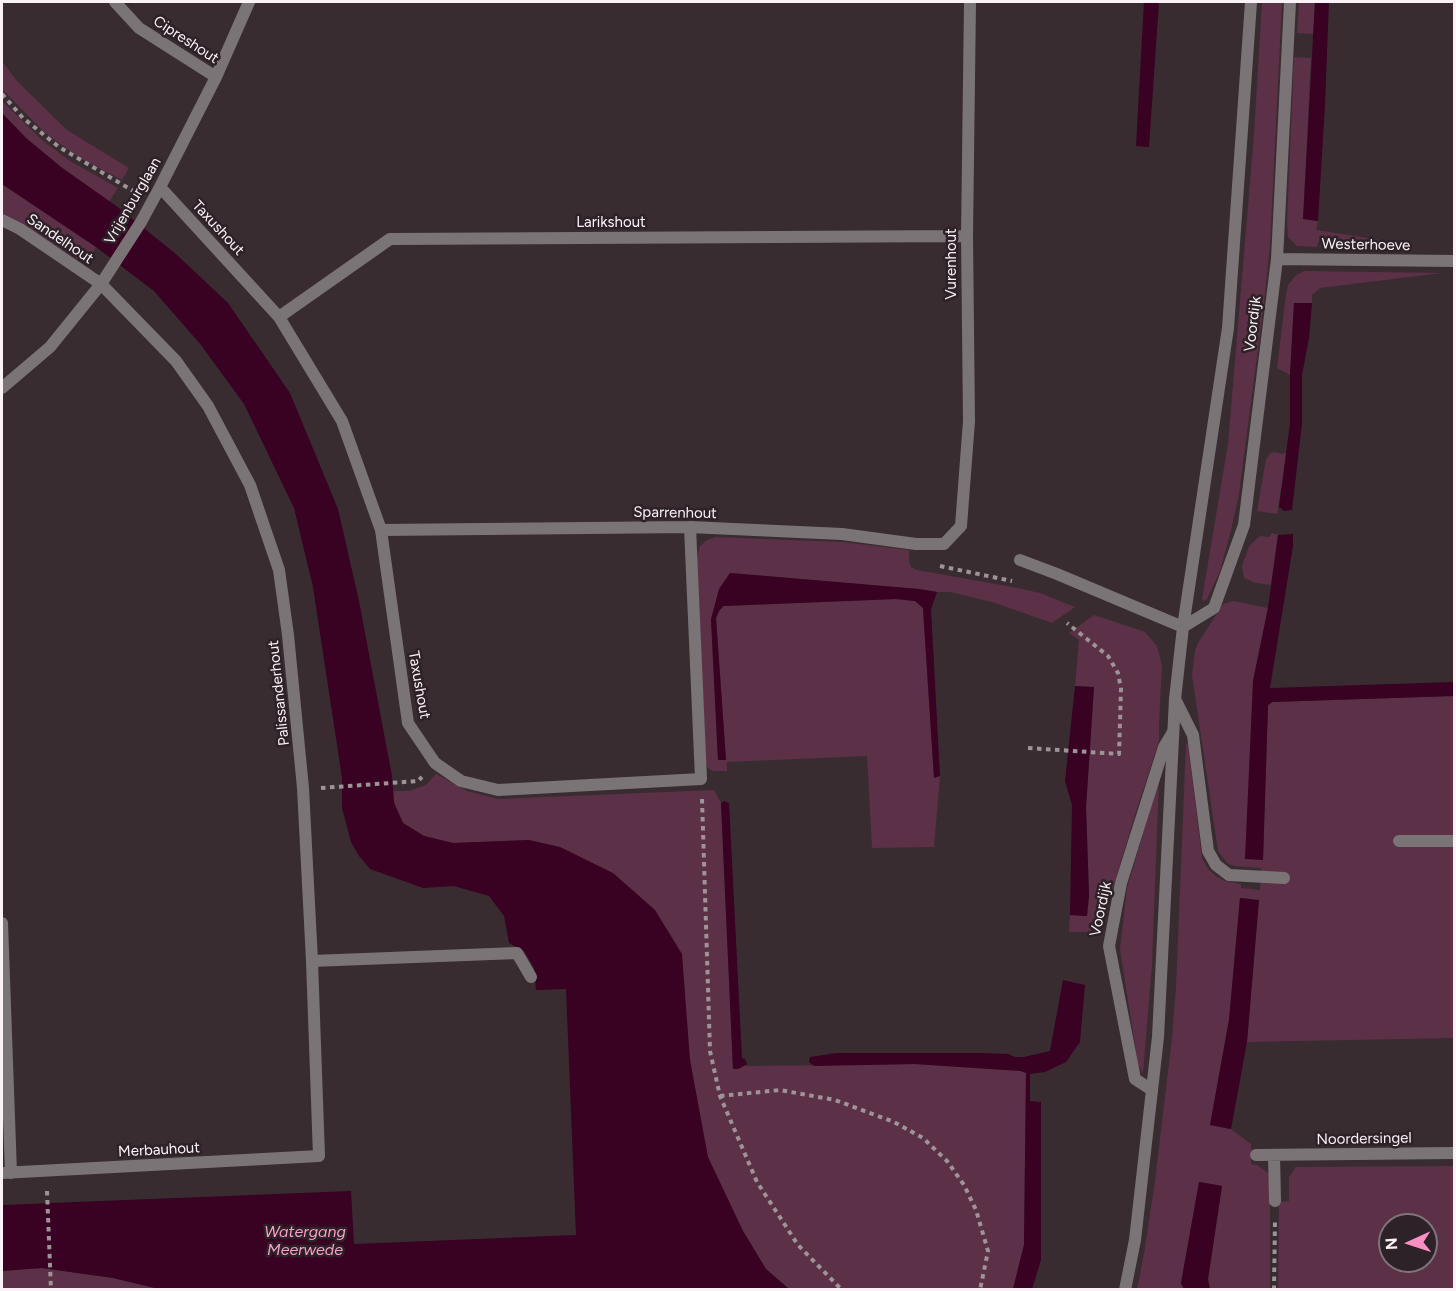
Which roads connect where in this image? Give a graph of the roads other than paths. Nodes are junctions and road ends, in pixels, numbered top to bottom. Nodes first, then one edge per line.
1 (115, 2) edge
2 (249, 2) edge
3 (970, 2) edge
4 (1251, 2) edge
5 (1290, 2) edge
6 (216, 77) junction
7 (160, 187) junction
8 (2, 220) edge
9 (967, 236) junction
10 (1276, 259) junction
11 (1455, 261) edge
12 (101, 284) junction
13 (279, 317) junction
14 (2, 388) edge
15 (961, 526) joint
16 (690, 527) junction
17 (381, 530) junction
18 (1020, 560) dead end
19 (1183, 627) junction
20 (1175, 699) junction
21 (1173, 732) junction
22 (1398, 841) dead end
23 (1455, 841) edge
24 (1284, 878) dead end
25 (2, 923) edge
26 (312, 961) junction
27 (531, 977) dead end
28 (1152, 1090) junction
29 (1455, 1153) edge
30 (1256, 1155) dead end
31 (1274, 1155) junction
32 (319, 1156) joint
33 (6, 1173) edge
34 (1275, 1201) road end
35 (1125, 1290) edge

1 - 6 street, Cipreshout
2 - 6 street, Vrijenburglaan
3 - 9 street, Vurenhout
4 - 19 street, Voordijk
5 - 10 street, Voordijk
6 - 7 street, Vrijenburglaan
7 - 12 street, Vrijenburglaan
7 - 13 street, Taxushout
8 - 12 street, Sandelhout
9 - 13 street, Larikshout
9 - 15 street, Vurenhout
10 - 11 street, Westerhoeve
10 - 19 street, Voordijk
12 - 14 street, Vrijenburglaan
12 - 26 street, Palissanderhout
13 - 17 street, Taxushout
15 - 16 street, Sparrenhout
16 - 17 street, Sparrenhout
16 - 17 street, Taxushout
18 - 19 street
19 - 20 street, Voordijk
20 - 21 street, Voordijk
20 - 24 street
21 - 28 street, Voordijk
21 - 28 street, Voordijk
22 - 23 street
25 - 33 street
26 - 27 street
26 - 32 street, Palissanderhout
28 - 35 street, Voordijk
29 - 31 street, Noordersingel
30 - 31 street, Noordersingel
31 - 34 street
32 - 33 street, Merbauhout

